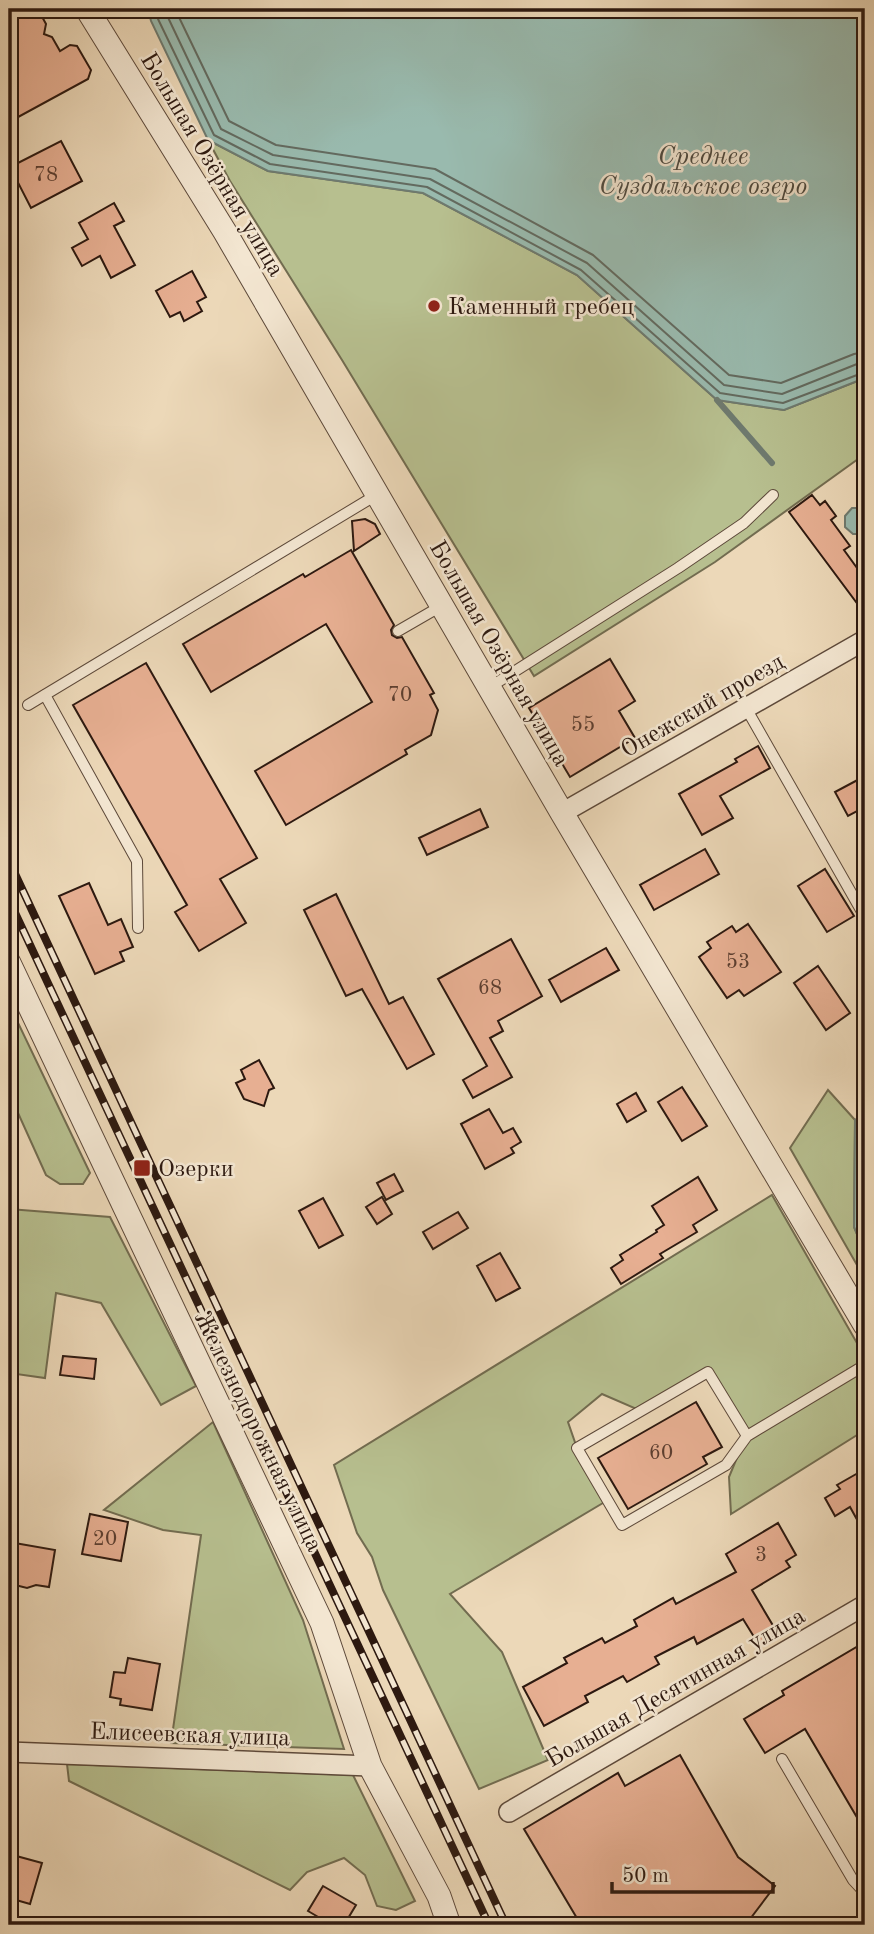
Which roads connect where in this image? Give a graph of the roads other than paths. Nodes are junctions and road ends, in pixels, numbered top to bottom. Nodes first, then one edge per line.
1 (87, 9) edge
2 (378, 494) junction
3 (773, 495) dead end
4 (443, 606) junction
5 (398, 631) dead end
6 (865, 640) edge
7 (490, 688) junction
8 (45, 695) junction
9 (27, 705) dead end
10 (746, 708) junction
11 (562, 813) junction
12 (865, 917) edge
13 (138, 928) dead end
14 (9, 963) edge
15 (865, 1325) edge
16 (865, 1365) edge
17 (747, 1436) junction
18 (865, 1605) edge
19 (9, 1752) edge
20 (782, 1759) dead end
21 (370, 1766) junction
22 (509, 1812) dead end
23 (865, 1893) edge
24 (449, 1925) edge

1 - 2 street, Большая Озёрная улица
2 - 4 street, Большая Озёрная улица
2 - 8 lane
3 - 7 lane
4 - 5 lane
4 - 7 street, Большая Озёрная улица
6 - 10 street, Онежский проезд
7 - 11 street, Большая Озёрная улица
8 - 9 lane
8 - 13 lane
10 - 11 street, Онежский проезд
10 - 12 lane
11 - 15 street, Большая Озёрная улица
14 - 21 street, Железнодорожная улица
16 - 17 lane
17 - 17 lane
18 - 22 street, Большая Десятинная улица
19 - 21 street, Елисеевская улица
20 - 23 lane
21 - 24 street, Железнодорожная улица

